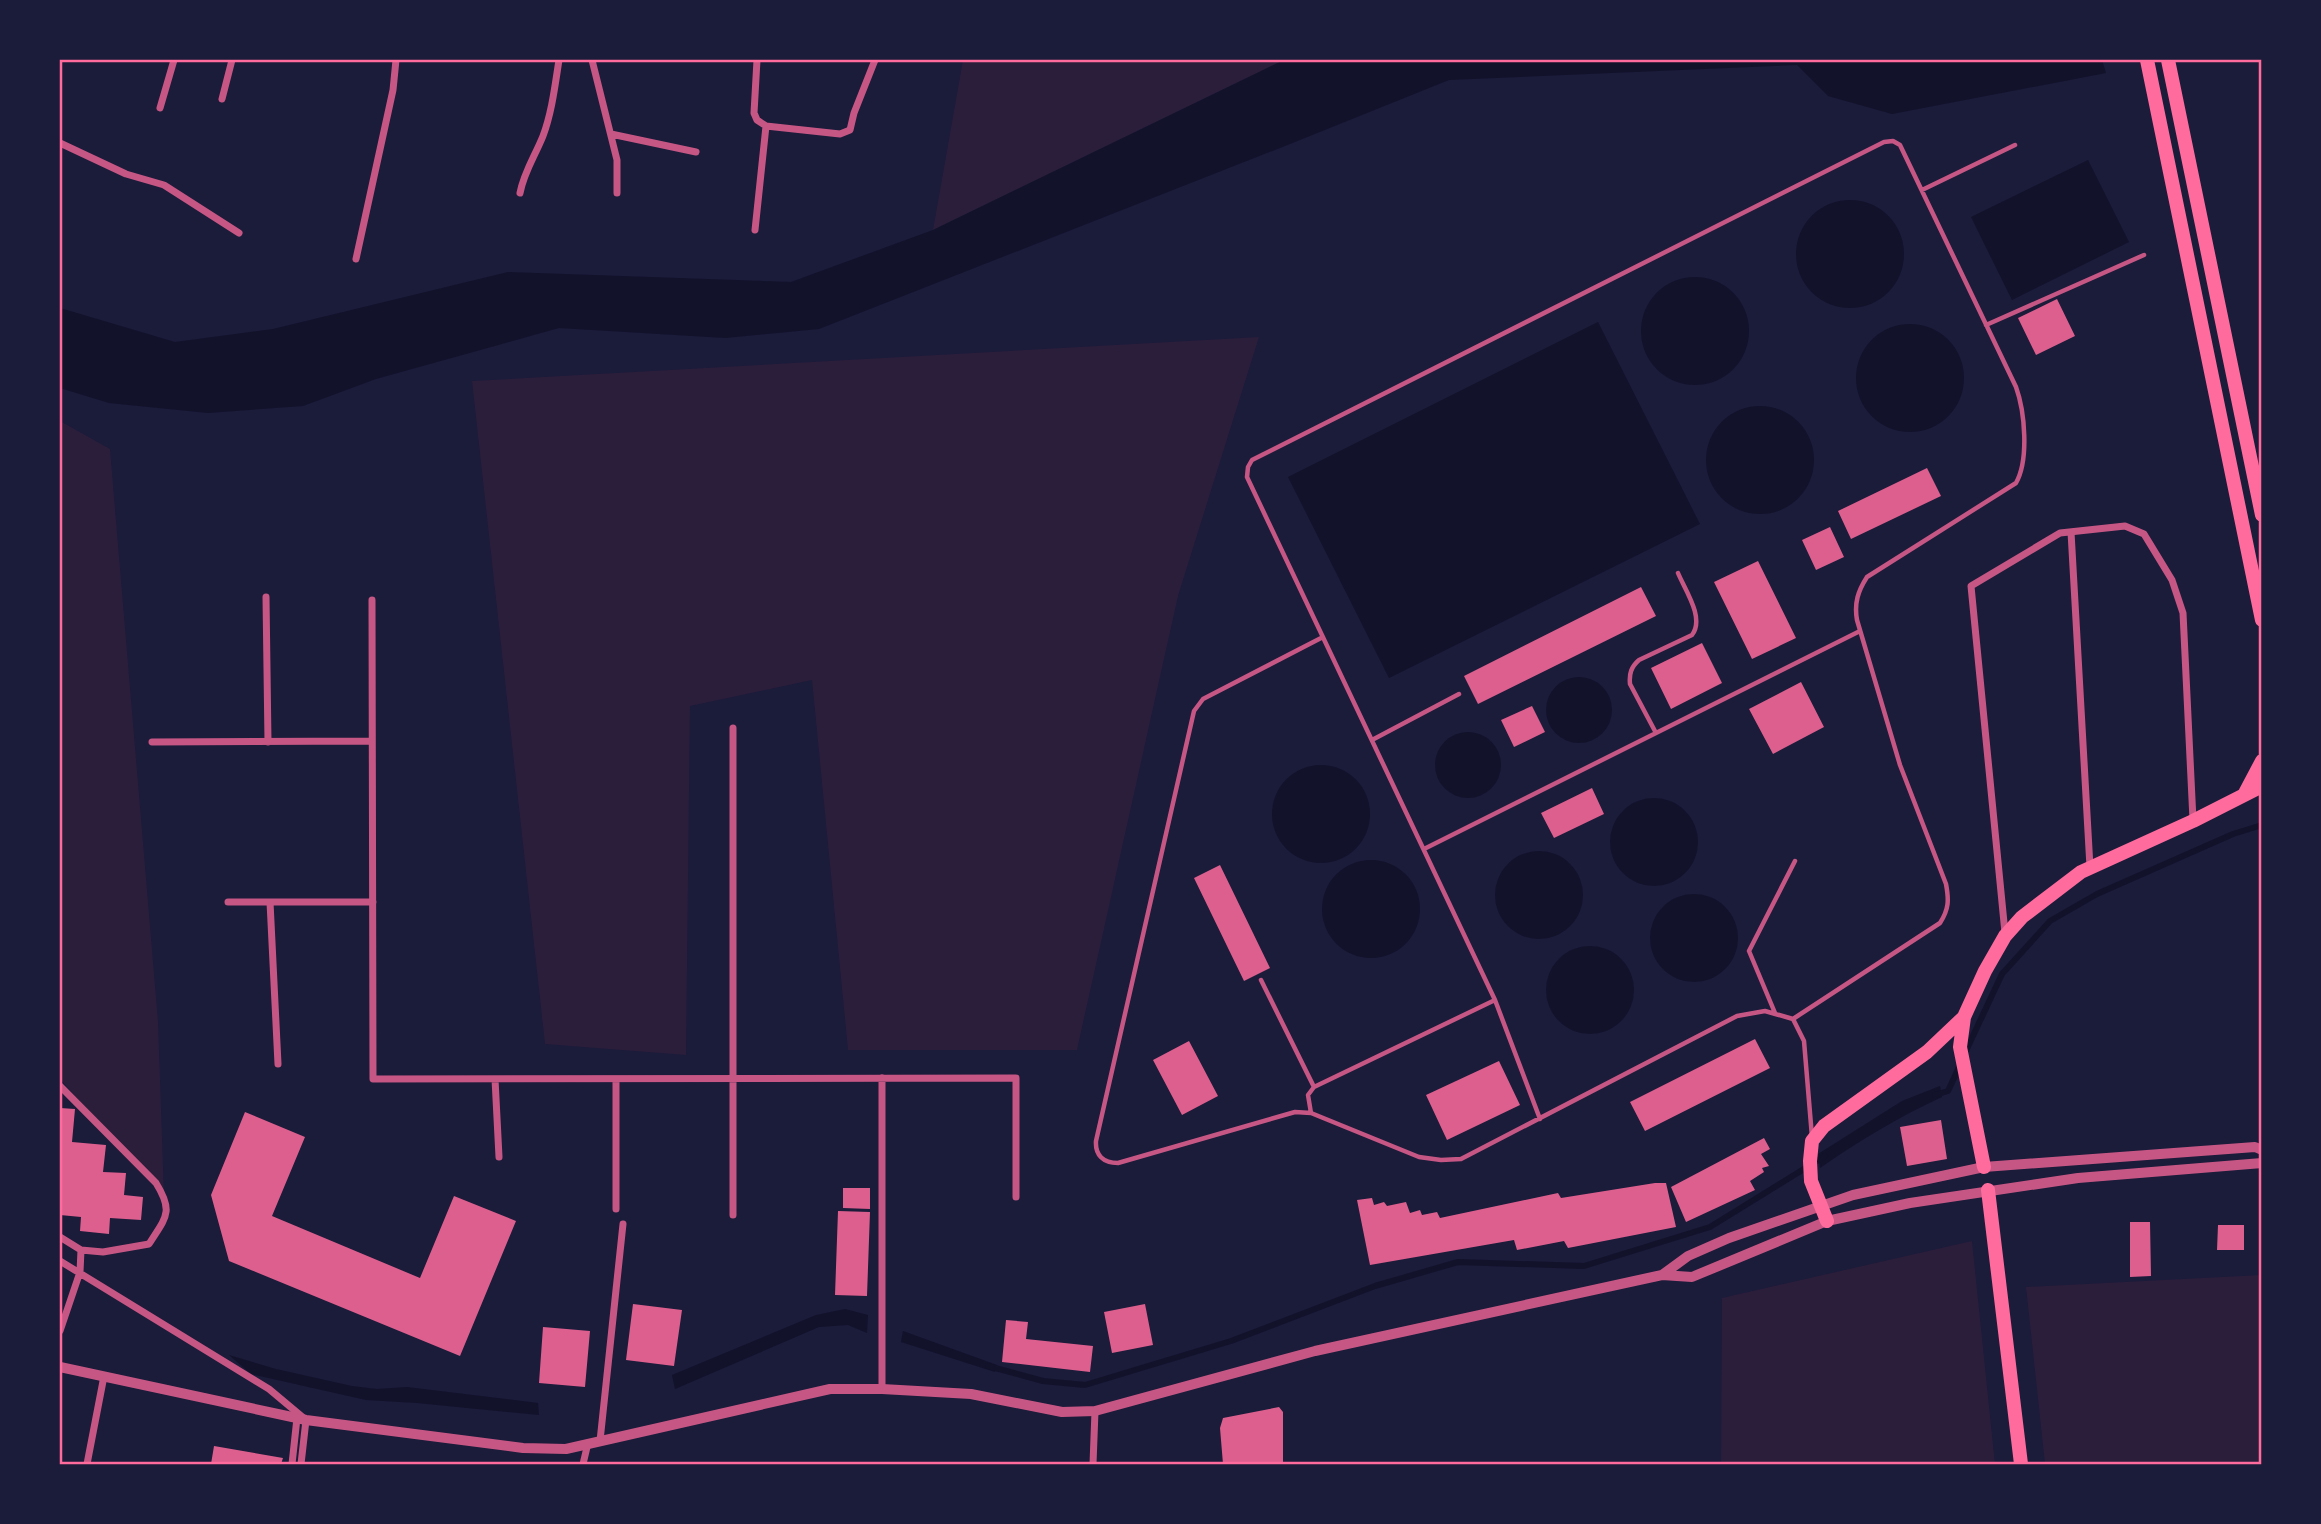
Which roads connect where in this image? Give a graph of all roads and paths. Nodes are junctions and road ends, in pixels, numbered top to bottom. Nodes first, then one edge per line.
1 (174, 60) edge
2 (232, 60) edge
3 (396, 60) edge
4 (559, 60) edge
5 (592, 60) edge
6 (757, 60) edge
7 (875, 60) edge
8 (2147, 60) edge
9 (2168, 60) edge
10 (222, 99) dead end
11 (160, 108) dead end
12 (766, 126) junction
13 (611, 134) junction
14 (60, 143) edge
15 (2015, 145) dead end
16 (696, 152) dead end
17 (1922, 190) junction
18 (617, 192) dead end
19 (520, 193) dead end
20 (755, 230) dead end
21 (239, 233) dead end
22 (2144, 255) dead end
23 (356, 258) dead end
24 (1986, 325) junction
25 (2262, 516) edge
26 (2071, 532) junction
27 (1678, 573) dead end
28 (266, 597) dead end
29 (372, 600) dead end
30 (2262, 620) edge
31 (1860, 631) junction
32 (1323, 637) junction
33 (1460, 694) dead end
34 (733, 727) dead end
35 (1656, 733) junction
36 (1372, 740) junction
37 (372, 741) junction
38 (152, 742) dead end
39 (268, 742) junction
40 (2262, 761) edge
41 (2262, 786) edge
42 (2244, 795) junction
43 (2193, 821) junction
44 (1424, 849) junction
45 (1795, 861) dead end
46 (2090, 868) junction
47 (228, 902) dead end
48 (270, 902) junction
49 (373, 902) junction
50 (2005, 936) junction
51 (1261, 980) dead end
52 (1495, 1000) junction
53 (1775, 1014) junction
54 (1964, 1017) junction
55 (1793, 1019) junction
56 (278, 1064) dead end
57 (882, 1078) junction
58 (495, 1079) junction
59 (616, 1079) junction
60 (733, 1079) junction
61 (60, 1086) edge
62 (1314, 1087) junction
63 (1311, 1113) junction
64 (1540, 1119) junction
65 (1812, 1141) junction
66 (2262, 1150) edge
67 (499, 1157) dead end
68 (2262, 1163) edge
69 (1984, 1167) junction
70 (1988, 1190) junction
71 (1016, 1197) dead end
72 (1819, 1205) junction
73 (616, 1209) dead end
74 (733, 1215) dead end
75 (1827, 1221) junction
76 (623, 1224) dead end
77 (60, 1237) edge
78 (81, 1250) junction
79 (60, 1261) edge
80 (79, 1272) junction
81 (1662, 1275) junction
82 (60, 1331) edge
83 (60, 1367) edge
84 (104, 1377) junction
85 (882, 1389) junction
86 (1094, 1411) junction
87 (301, 1419) junction
88 (600, 1441) junction
89 (588, 1443) junction
90 (87, 1465) edge
91 (292, 1465) edge
92 (300, 1465) edge
93 (583, 1465) edge
94 (1094, 1465) edge
95 (2021, 1465) edge

1 - 11 street
2 - 10 street
3 - 23 street
4 - 19 street
5 - 13 street
6 - 12 street
7 - 12 street
8 - 30 main road
9 - 25 main road
12 - 20 street
13 - 16 street
13 - 18 street
14 - 21 street
15 - 17 lane
17 - 24 lane
17 - 32 lane
22 - 24 lane
24 - 31 lane
26 - 43 street
26 - 46 street
26 - 50 street
27 - 35 lane
28 - 39 street
29 - 37 street
31 - 35 lane
31 - 55 lane
32 - 36 lane
32 - 63 lane
33 - 36 lane
34 - 60 street
35 - 44 lane
36 - 44 lane
37 - 39 street
37 - 49 street
38 - 39 street
40 - 42 main road
41 - 42 main road
42 - 43 main road
43 - 46 main road
44 - 52 lane
45 - 53 lane
46 - 50 main road
47 - 48 street
48 - 49 street
48 - 56 street
49 - 58 street
50 - 54 main road
51 - 62 lane
52 - 62 lane
52 - 64 lane
53 - 55 lane
53 - 64 lane
54 - 65 main road
54 - 69 main road
55 - 65 lane
57 - 60 street
57 - 71 street
57 - 85 street
58 - 59 street
58 - 67 street
59 - 60 street
59 - 73 street
60 - 74 street
61 - 78 street
62 - 63 lane
63 - 64 lane
65 - 72 main road
66 - 69 street
68 - 70 street
69 - 72 street
70 - 75 street
70 - 95 main road
72 - 75 main road
72 - 81 street
75 - 81 street
76 - 88 street
77 - 78 street
78 - 80 street
79 - 80 street
80 - 82 street
80 - 87 street
81 - 86 street
83 - 84 street
84 - 87 street
84 - 90 street
85 - 86 street
85 - 88 street
86 - 94 street
87 - 89 street
87 - 91 street
87 - 92 street
88 - 89 street
89 - 93 street

